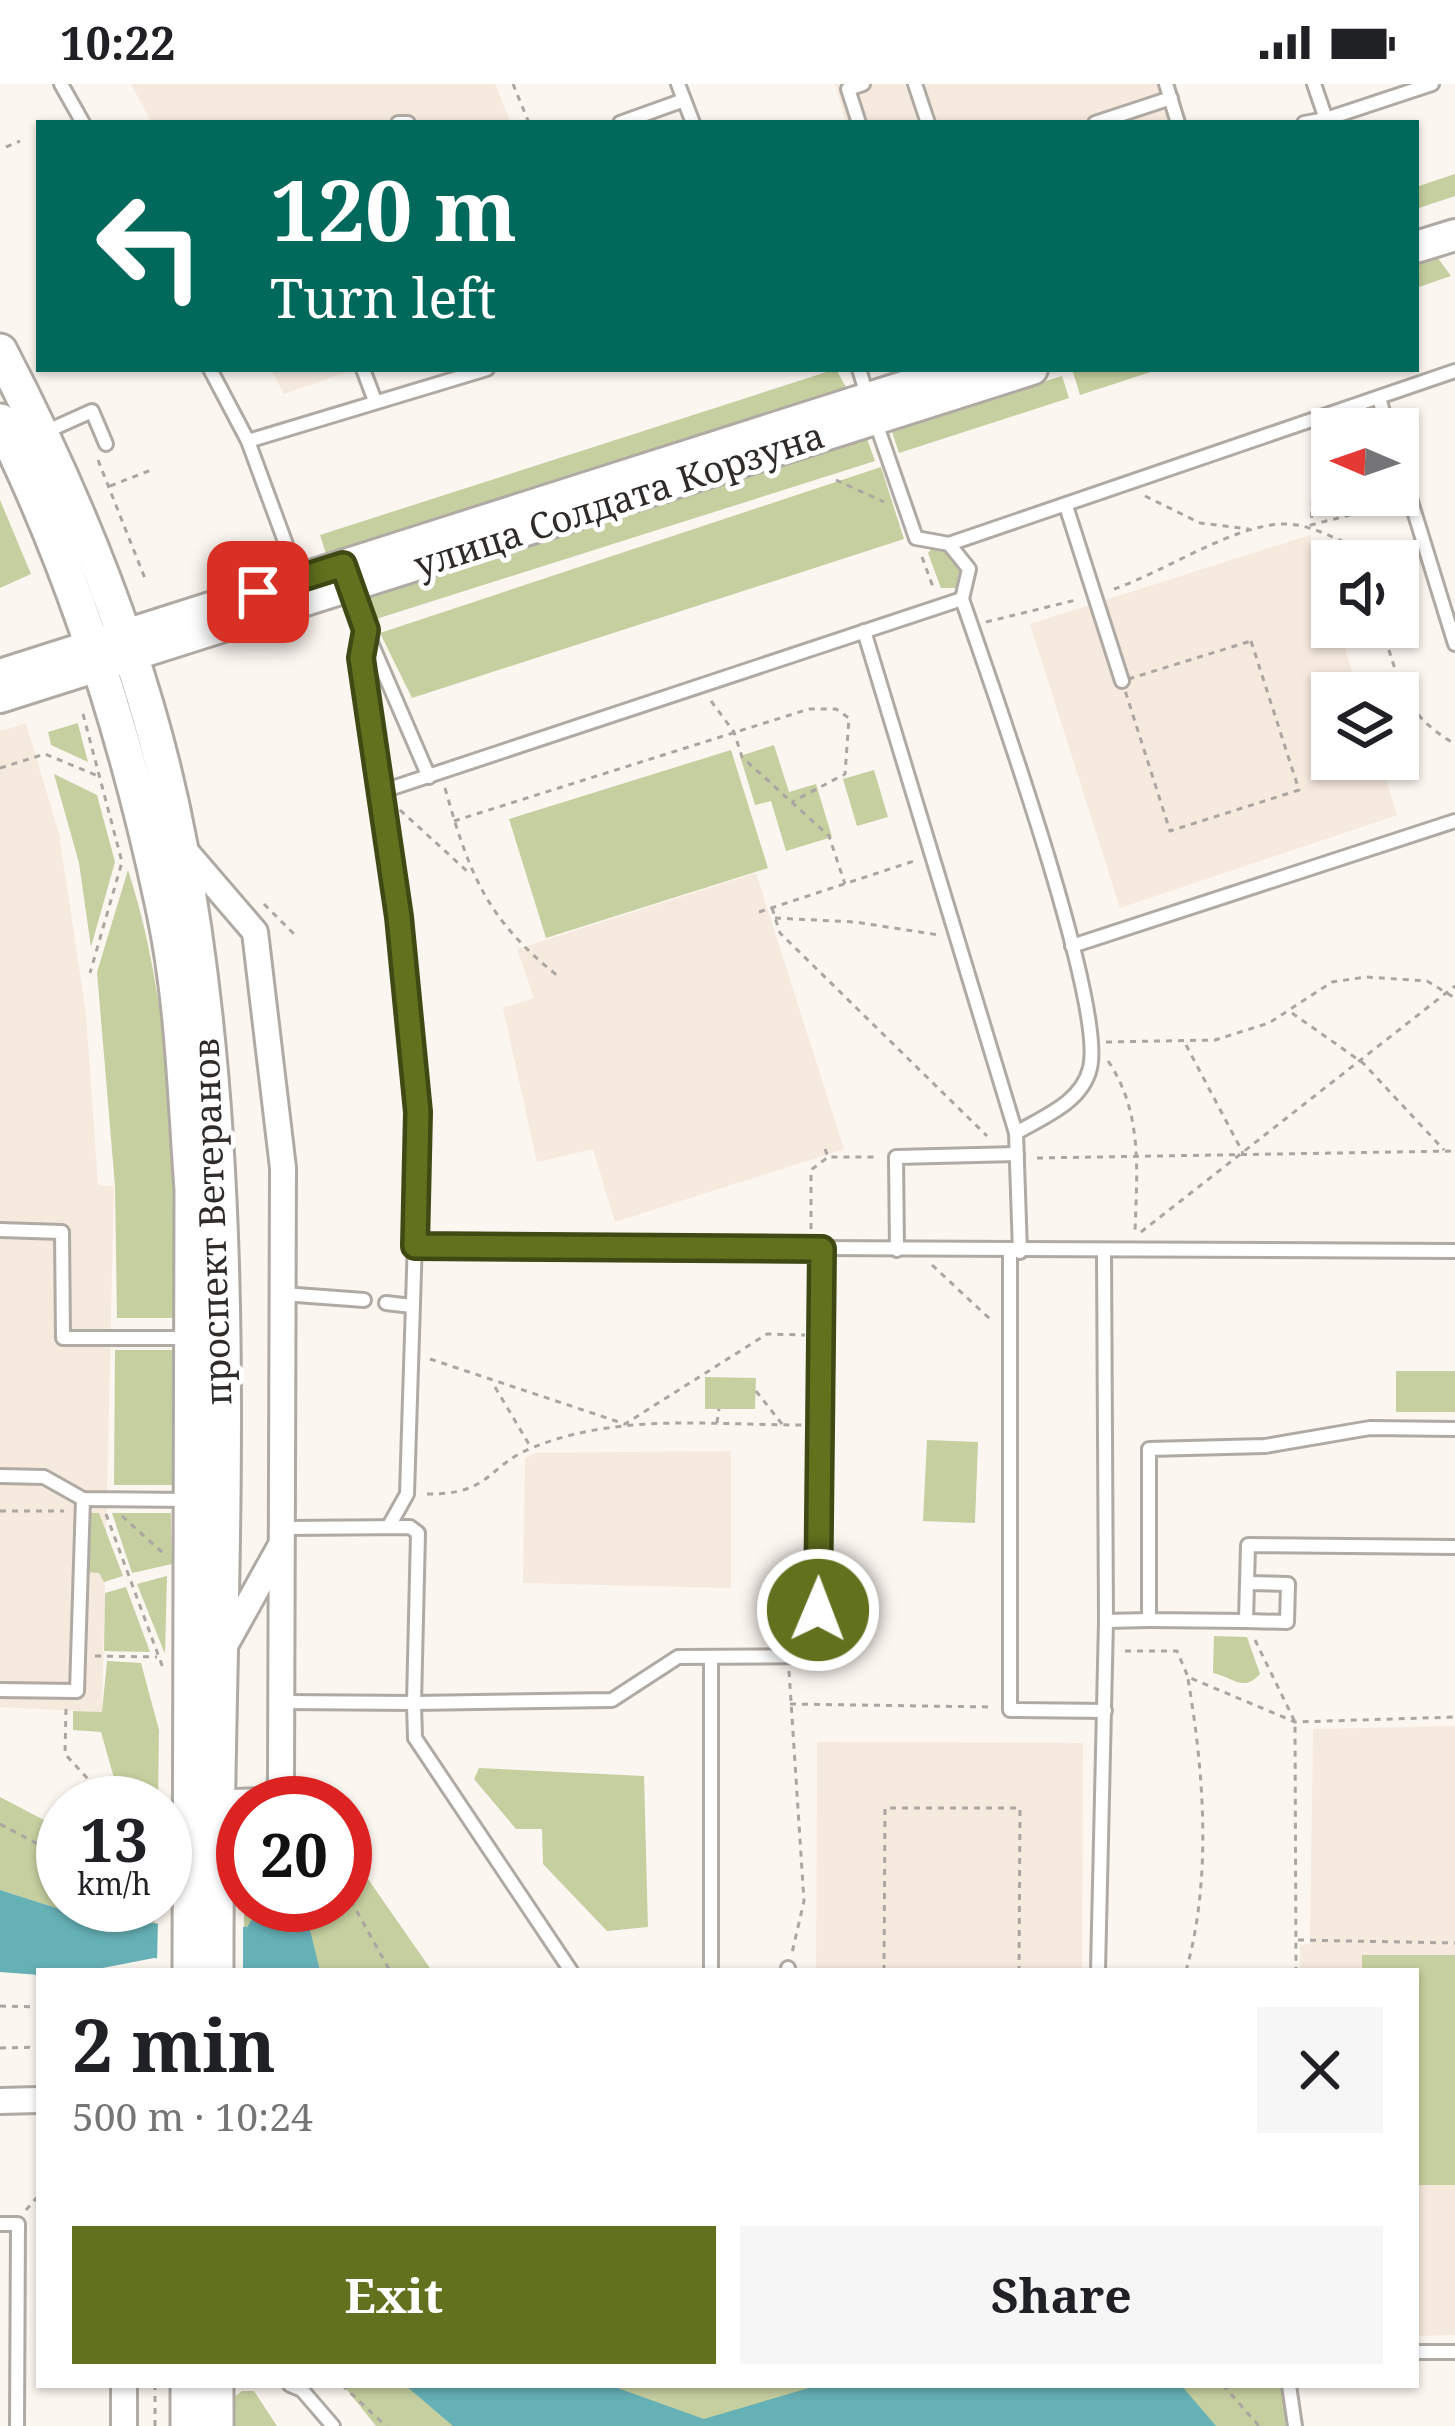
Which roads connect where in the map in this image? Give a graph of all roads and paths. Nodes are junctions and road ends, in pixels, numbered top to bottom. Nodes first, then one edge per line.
1 (61, 84) edge
2 (513, 84) edge
3 (678, 84) edge
4 (863, 84) edge
5 (915, 84) edge
6 (1314, 84) edge
7 (1432, 84) edge
8 (1168, 91) edge
9 (685, 100) junction
10 (1326, 119) junction
11 (81, 120) edge
12 (528, 120) edge
13 (628, 120) edge
14 (692, 120) edge
15 (858, 120) edge
16 (927, 120) edge
17 (1102, 120) edge
18 (1177, 120) edge
19 (1320, 120) edge
20 (20, 141) dead end
21 (6, 147) dead end
22 (1446, 229) edge
23 (1419, 245) edge
24 (0, 351) edge
25 (1455, 371) edge
26 (212, 372) edge
27 (364, 372) edge
28 (476, 372) edge
29 (949, 372) edge
30 (1013, 372) edge
31 (867, 395) edge
32 (1378, 398) junction
33 (375, 401) junction
34 (1350, 408) edge
35 (1381, 408) edge
36 (0, 421) edge
37 (1311, 422) edge
38 (42, 433) junction
39 (248, 441) junction
40 (100, 446) joint
41 (9, 453) edge
42 (152, 470) dead end
43 (836, 480) dead end
44 (1128, 484) junction
45 (109, 487) junction
46 (1066, 506) junction
47 (907, 513) junction
48 (1311, 516) edge
49 (1347, 516) edge
50 (1416, 516) edge
51 (1311, 525) junction
52 (1250, 530) junction
53 (916, 538) junction
54 (1328, 540) edge
55 (949, 544) junction
56 (1427, 550) junction
57 (1419, 552) edge
58 (347, 575) junction
59 (146, 581) dead end
60 (302, 590) junction
61 (1095, 595) junction
62 (962, 598) junction
63 (939, 606) junction
64 (969, 619) junction
65 (366, 630) junction
66 (864, 631) junction
67 (1455, 644) edge
68 (1386, 648) edge
69 (110, 651) junction
70 (0, 675) edge
71 (1123, 682) junction
72 (700, 686) junction
73 (0, 697) edge
74 (83, 713) dead end
75 (734, 732) junction
76 (1455, 744) edge
77 (0, 768) edge
78 (435, 775) junction
79 (100, 777) junction
80 (380, 792) junction
81 (792, 802) junction
82 (454, 820) junction
83 (1455, 821) edge
84 (180, 844) junction
85 (933, 854) junction
86 (469, 873) junction
87 (845, 884) junction
88 (252, 892) dead end
89 (772, 908) junction
90 (759, 912) dead end
91 (775, 918) junction
92 (296, 936) dead end
93 (958, 938) junction
94 (1072, 946) junction
95 (91, 973) dead end
96 (558, 976) dead end
97 (1455, 986) edge
98 (1448, 993) junction
99 (1455, 998) edge
100 (1290, 1012) junction
101 (1090, 1042) junction
102 (1185, 1044) junction
103 (1363, 1063) junction
104 (1016, 1132) junction
105 (991, 1139) dead end
106 (825, 1149) dead end
107 (1445, 1151) junction
108 (1455, 1151) edge
109 (1017, 1154) junction
110 (1244, 1154) junction
111 (1138, 1156) junction
112 (828, 1157) junction
113 (896, 1157) junction
114 (0, 1230) edge
115 (415, 1246) junction
116 (816, 1249) junction
117 (897, 1250) junction
118 (916, 1251) junction
119 (1455, 1251) edge
120 (1015, 1252) junction
121 (1104, 1252) junction
122 (283, 1294) junction
123 (364, 1300) dead end
124 (386, 1303) dead end
125 (412, 1306) junction
126 (818, 1335) dead end
127 (1010, 1337) junction
128 (191, 1338) junction
129 (412, 1352) junction
130 (492, 1383) junction
131 (756, 1391) dead end
132 (718, 1408) dead end
133 (625, 1424) junction
134 (717, 1425) junction
135 (783, 1425) junction
136 (820, 1425) junction
137 (1455, 1429) edge
138 (530, 1448) junction
139 (0, 1476) edge
140 (407, 1494) junction
141 (83, 1499) junction
142 (103, 1499) junction
143 (191, 1500) junction
144 (0, 1511) edge
145 (52, 1511) dead end
146 (389, 1526) junction
147 (283, 1536) junction
148 (1455, 1547) edge
149 (174, 1562) dead end
150 (1246, 1583) junction
151 (1149, 1620) junction
152 (1106, 1621) junction
153 (1246, 1621) junction
154 (1106, 1650) junction
155 (78, 1655) junction
156 (219, 1655) junction
157 (159, 1657) junction
158 (711, 1657) junction
159 (789, 1657) junction
160 (164, 1672) dead end
161 (1188, 1677) junction
162 (0, 1690) edge
163 (283, 1702) junction
164 (414, 1703) junction
165 (790, 1703) junction
166 (66, 1709) dead end
167 (1010, 1710) junction
168 (1105, 1711) junction
169 (1455, 1717) edge
170 (1295, 1722) junction
171 (84, 1776) edge
172 (203, 1803) junction
173 (0, 1824) edge
174 (36, 1843) edge
175 (203, 1911) junction
176 (368, 1932) edge
177 (1297, 1940) junction
178 (1455, 1943) edge
179 (191, 1968) edge
180 (215, 1968) edge
181 (388, 1968) edge
182 (569, 1968) edge
183 (711, 1968) edge
184 (788, 1968) edge
185 (884, 1968) edge
186 (1019, 1968) edge
187 (1098, 1968) edge
188 (1187, 1968) edge
189 (1297, 1968) edge
190 (0, 2006) edge
191 (36, 2007) edge
192 (36, 2047) edge
193 (0, 2048) edge
194 (0, 2101) edge
195 (36, 2101) edge
196 (36, 2196) edge
197 (0, 2224) edge
198 (18, 2224) junction
199 (1455, 2351) edge
200 (1419, 2352) edge
201 (124, 2388) edge
202 (155, 2388) edge
203 (188, 2388) edge
204 (216, 2388) edge
205 (297, 2388) edge
206 (345, 2388) edge
207 (1226, 2388) edge
208 (1288, 2388) edge
209 (17, 2426) edge
210 (124, 2426) edge
211 (155, 2426) edge
212 (188, 2426) edge
213 (216, 2426) edge
214 (333, 2426) edge
215 (386, 2426) edge
216 (1259, 2426) edge
217 (1294, 2426) edge

1 - 11 lane
2 - 12 path
3 - 9 lane
4 - 15 lane
5 - 16 lane
6 - 10 lane
7 - 10 lane
8 - 17 lane
8 - 18 lane
9 - 13 lane
9 - 14 lane
10 - 19 lane
20 - 21 path
22 - 23 street
24 - 38 main road, проспект Ветеранов
25 - 32 lane
26 - 39 lane
27 - 33 lane
28 - 33 lane
29 - 31 street, улица Солдата Корзуна
30 - 31 street, улица Солдата Корзуна
31 - 47 lane
31 - 58 street, улица Солдата Корзуна
32 - 34 lane
32 - 35 lane
33 - 39 lane
36 - 41 main road, проспект Ветеранов
37 - 44 lane
38 - 40 lane
38 - 69 main road, проспект Ветеранов
39 - 60 lane
40 - 45 path
41 - 69 main road, проспект Ветеранов
42 - 45 path
43 - 47 path
44 - 46 lane
44 - 52 path
45 - 59 path
46 - 55 lane
46 - 61 lane
47 - 53 lane
48 - 51 path
49 - 51 path
50 - 56 lane
51 - 52 path
51 - 54 path
52 - 61 path
53 - 55 lane
53 - 63 path
55 - 62 lane
56 - 57 path
56 - 67 lane
58 - 60 street, улица Солдата Корзуна
58 - 65 lane
60 - 69 street, улица Солдата Корзуна
61 - 64 path
61 - 71 lane
62 - 63 lane
62 - 64 lane
63 - 66 lane
64 - 94 lane
65 - 78 lane
65 - 80 lane
66 - 72 lane
66 - 85 lane
68 - 76 path
69 - 70 street, улица Солдата Корзуна
69 - 73 street, улица Солдата Корзуна
69 - 84 main road, проспект Ветеранов
69 - 128 main road, проспект Ветеранов
71 - 71 path
72 - 75 path
72 - 78 lane
74 - 79 path
75 - 81 path
75 - 81 path
75 - 82 path
77 - 79 path
78 - 80 lane
78 - 82 path
79 - 95 path
80 - 86 path
80 - 115 lane
81 - 87 path
82 - 86 path
83 - 94 lane
84 - 122 street
84 - 156 main road, проспект Ветеранов
85 - 87 path
85 - 93 lane
86 - 96 path
87 - 89 path
88 - 92 path
89 - 90 path
89 - 91 path
91 - 93 path
91 - 105 path
93 - 104 lane
94 - 101 lane
97 - 98 path
98 - 99 path
98 - 100 path
98 - 103 path
100 - 102 path
100 - 103 path
101 - 102 path
101 - 104 lane
101 - 111 path
102 - 110 path
103 - 107 path
103 - 110 path
104 - 109 lane
106 - 112 path
107 - 108 path
107 - 110 path
109 - 111 path
109 - 113 lane
109 - 120 lane
110 - 111 path
110 - 111 path
112 - 113 path
112 - 116 path
113 - 117 lane
114 - 128 lane
115 - 116 lane
115 - 125 lane
116 - 117 lane
116 - 136 lane
117 - 118 lane
118 - 120 lane
118 - 127 path
119 - 121 lane
120 - 121 lane
120 - 127 lane
121 - 152 lane
122 - 123 lane
122 - 147 street
124 - 125 lane
125 - 129 lane
126 - 133 path
127 - 167 lane
128 - 143 main road, проспект Ветеранов
129 - 130 path
129 - 140 lane
130 - 133 path
130 - 138 path
131 - 135 path
132 - 134 path
133 - 134 path
133 - 138 path
134 - 135 path
135 - 136 path
136 - 159 lane
137 - 151 lane
138 - 140 path
139 - 141 lane
140 - 146 lane
141 - 142 lane
141 - 155 lane
142 - 143 lane
142 - 149 path
142 - 157 path
143 - 172 main road, проспект Ветеранов
144 - 145 path
146 - 147 lane
146 - 164 lane
147 - 156 street
147 - 163 street
148 - 150 lane
150 - 153 lane
150 - 153 lane
151 - 152 lane
151 - 153 lane
152 - 154 lane
153 - 170 path
154 - 161 path
154 - 168 lane
155 - 157 path
155 - 162 lane
156 - 172 main road, проспект Ветеранов
157 - 160 path
158 - 159 lane
158 - 164 lane
158 - 183 lane
159 - 165 path
161 - 170 path
161 - 188 path
163 - 164 lane
163 - 172 street
164 - 182 lane
165 - 167 path
165 - 184 path
166 - 171 path
167 - 168 lane
168 - 187 lane
169 - 170 path
170 - 177 path
172 - 175 main road, проспект Ветеранов
173 - 174 path
175 - 179 main road
175 - 180 main road
176 - 181 path
177 - 178 path
177 - 189 path
185 - 186 path
190 - 191 path
192 - 193 path
194 - 195 street
196 - 198 path
197 - 198 lane
198 - 209 lane
199 - 200 lane
201 - 210 street
202 - 211 path
203 - 212 main road
204 - 213 main road
205 - 214 lane
206 - 215 path
207 - 216 path
208 - 217 lane

